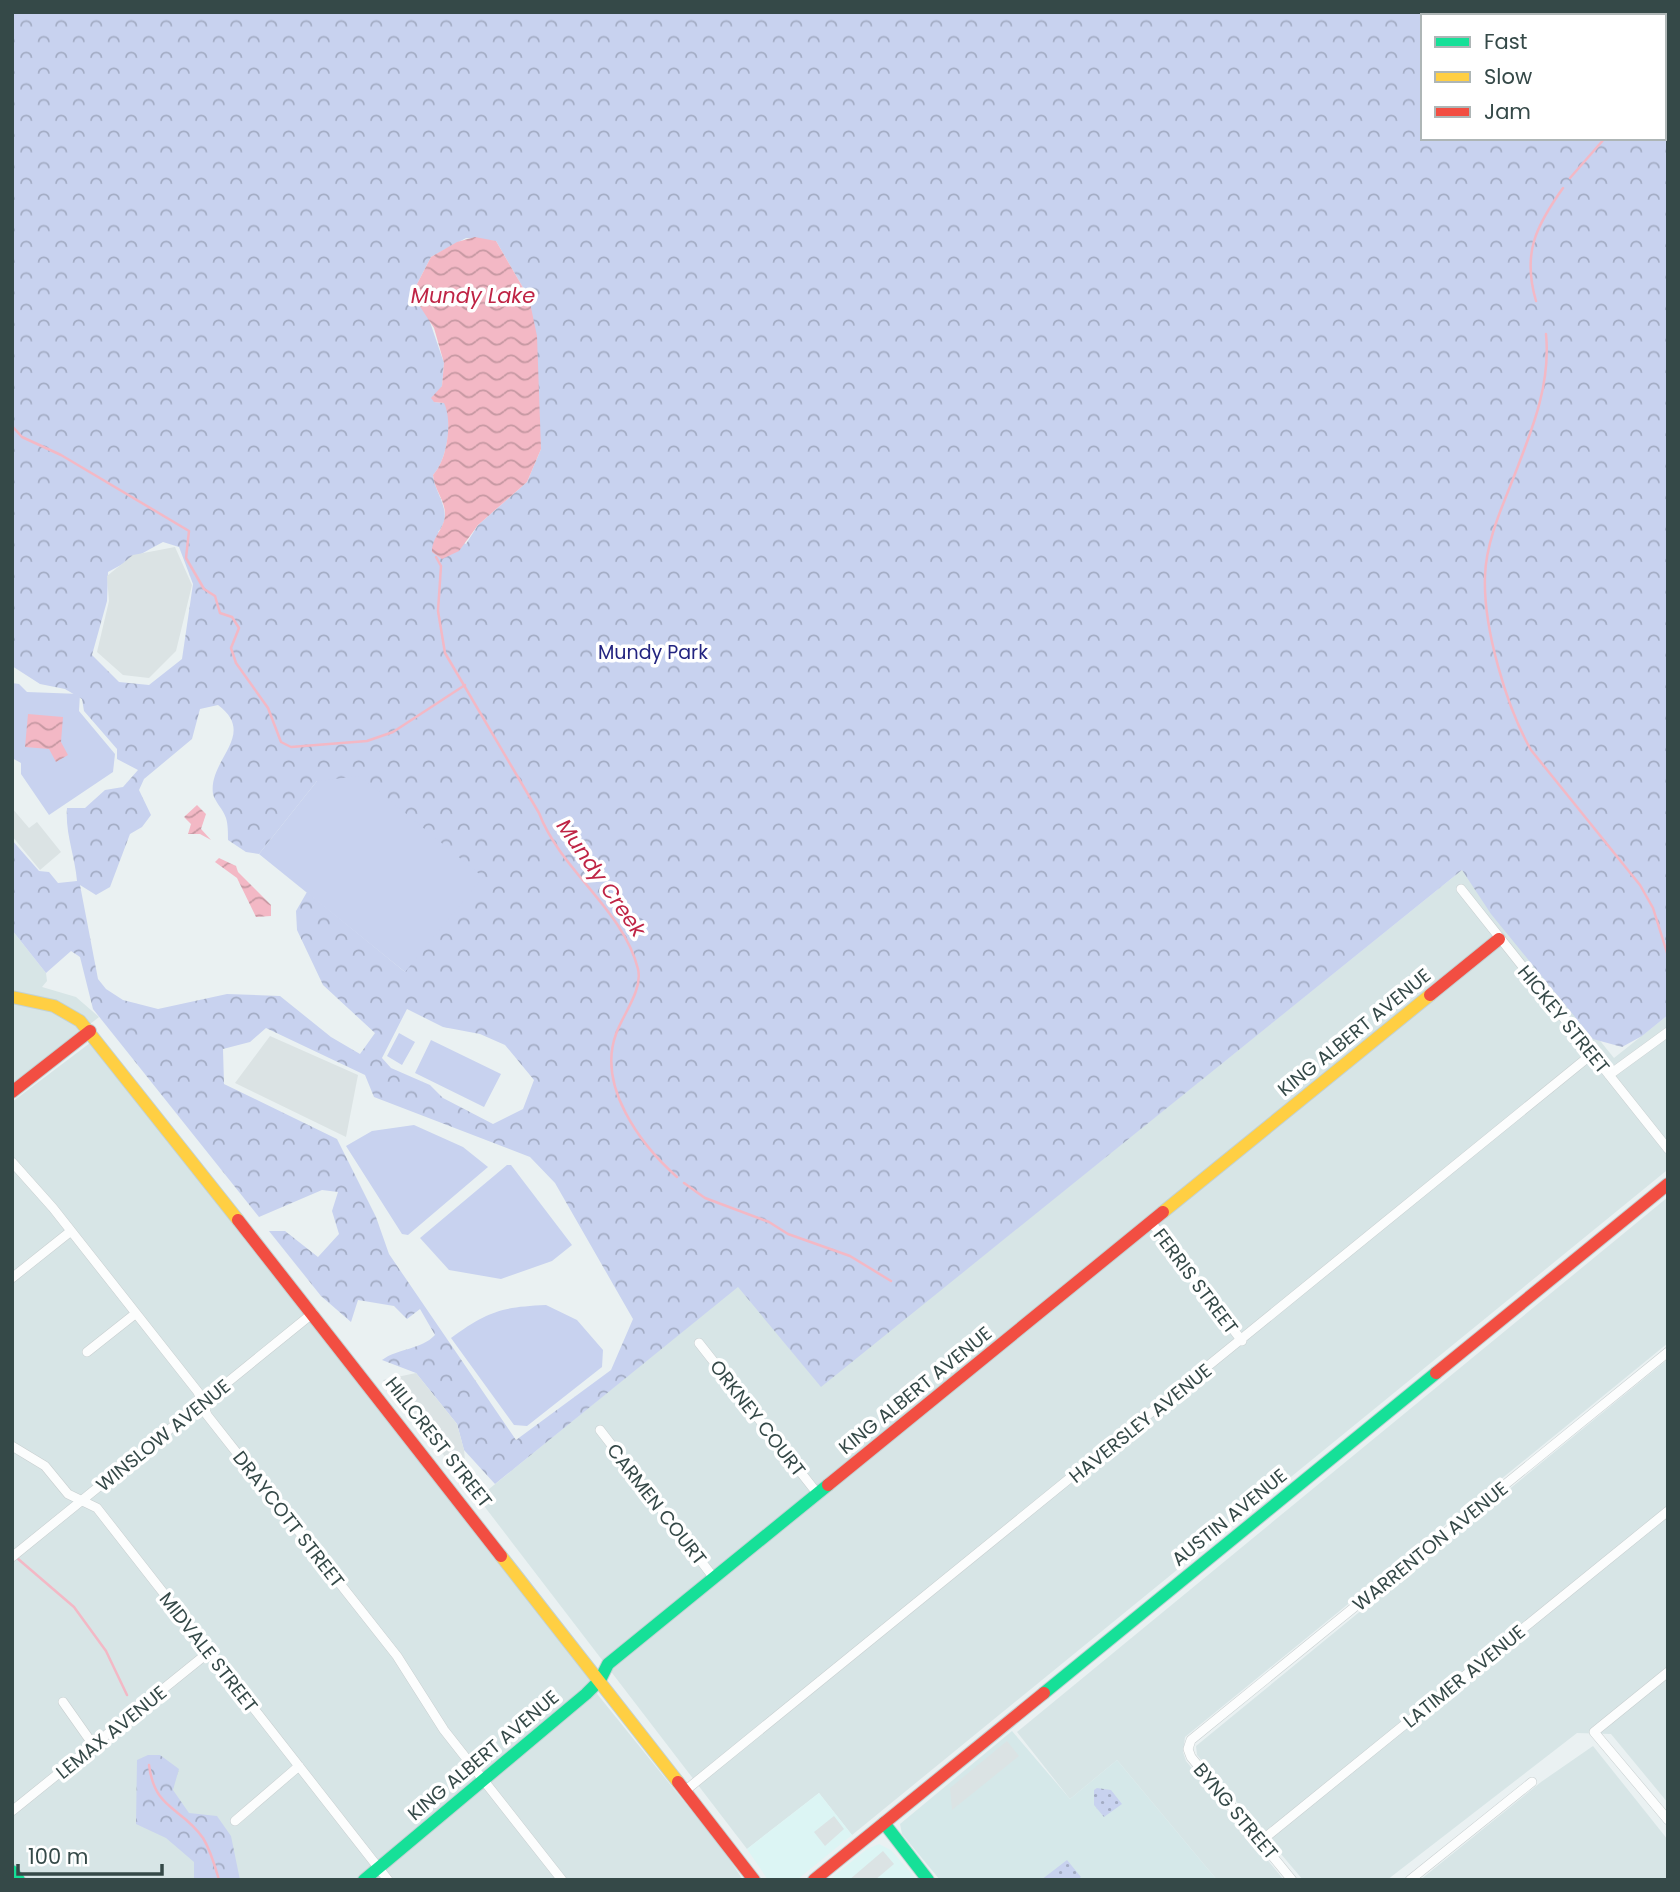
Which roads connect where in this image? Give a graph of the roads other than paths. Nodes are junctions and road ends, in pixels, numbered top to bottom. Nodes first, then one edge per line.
1 (1461, 889) dead end
2 (1499, 939) junction
3 (12, 997) edge
4 (90, 1031) junction
5 (1668, 1032) edge
6 (1592, 1054) junction
7 (1609, 1076) junction
8 (12, 1092) edge
9 (1668, 1149) edge
10 (12, 1162) edge
11 (1668, 1184) edge
12 (1151, 1222) junction
13 (71, 1231) junction
14 (12, 1278) edge
15 (313, 1313) junction
16 (135, 1314) junction
17 (1242, 1341) junction
18 (699, 1343) dead end
19 (88, 1352) dead end
20 (1668, 1352) edge
21 (202, 1403) junction
22 (600, 1430) dead end
23 (12, 1446) edge
24 (817, 1493) junction
25 (83, 1501) junction
26 (1668, 1511) edge
27 (12, 1557) edge
28 (714, 1578) junction
29 (209, 1652) junction
30 (1668, 1672) edge
31 (600, 1680) junction
32 (63, 1702) dead end
33 (1191, 1740) joint
34 (94, 1745) junction
35 (299, 1766) junction
36 (484, 1780) junction
37 (1532, 1782) dead end
38 (686, 1790) junction
39 (12, 1811) edge
40 (1668, 1820) edge
41 (235, 1821) dead end
42 (884, 1823) junction
43 (1261, 1841) junction
44 (379, 1867) junction
45 (12, 1871) edge
46 (19, 1880) edge
47 (364, 1880) edge
48 (388, 1880) edge
49 (562, 1880) edge
50 (754, 1880) edge
51 (814, 1880) edge
52 (929, 1880) edge
53 (1292, 1880) edge
54 (1410, 1880) edge

1 - 2 street, HICKEY STREET
2 - 6 street, HICKEY STREET
2 - 12 street, KING ALBERT AVENUE
3 - 4 street, HILLCREST STREET
4 - 8 street
4 - 15 street, HILLCREST STREET
5 - 7 street
6 - 7 street, HICKEY STREET
6 - 17 street, HAVERSLEY AVENUE
7 - 9 street, HICKEY STREET
10 - 13 street, DRAYCOTT STREET
11 - 42 street, AUSTIN AVENUE
12 - 17 street, FERRIS STREET
12 - 24 street, KING ALBERT AVENUE
13 - 14 street
13 - 16 street, DRAYCOTT STREET
15 - 21 street, WINSLOW AVENUE
15 - 31 street, HILLCREST STREET
16 - 19 street
16 - 21 street, DRAYCOTT STREET
17 - 38 street, HAVERSLEY AVENUE
18 - 24 street, ORKNEY COURT
20 - 33 street, WARRENTON AVENUE
21 - 25 street, WINSLOW AVENUE
21 - 36 street, DRAYCOTT STREET
22 - 28 street, CARMEN COURT
23 - 25 street, MIDVALE STREET
24 - 28 street, KING ALBERT AVENUE
25 - 27 street, WINSLOW AVENUE
25 - 29 street, MIDVALE STREET
26 - 43 street, LATIMER AVENUE
28 - 31 street, KING ALBERT AVENUE
29 - 34 street, LEMAX AVENUE
29 - 35 street, MIDVALE STREET
30 - 40 street
31 - 36 street, KING ALBERT AVENUE
31 - 38 street, HILLCREST STREET
32 - 34 street
33 - 43 street, BYNG STREET
34 - 39 street, LEMAX AVENUE
35 - 41 street
35 - 44 street, MIDVALE STREET
36 - 44 street, KING ALBERT AVENUE
36 - 49 street, DRAYCOTT STREET
37 - 54 street
38 - 50 street, HILLCREST STREET
42 - 51 street, AUSTIN AVENUE
42 - 52 street
43 - 53 street, BYNG STREET
44 - 47 street, KING ALBERT AVENUE
44 - 48 street, MIDVALE STREET
45 - 46 street

